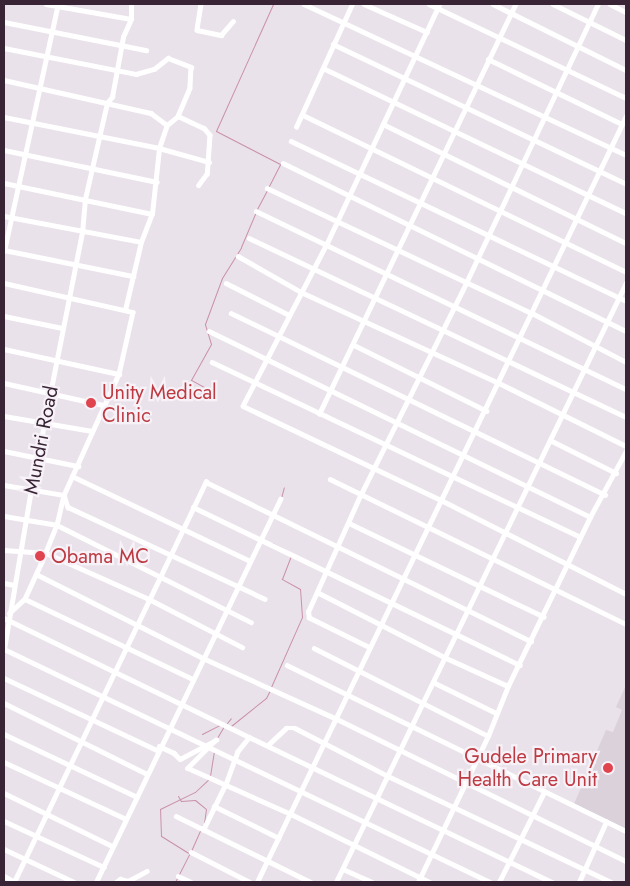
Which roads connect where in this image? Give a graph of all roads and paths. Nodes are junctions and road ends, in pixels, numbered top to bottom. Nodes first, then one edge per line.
1 (46, 4) edge
2 (201, 4) edge
3 (304, 4) edge
4 (352, 4) edge
5 (364, 4) edge
6 (429, 4) edge
7 (493, 4) edge
8 (515, 4) edge
9 (553, 4) edge
10 (598, 4) edge
11 (610, 4) edge
12 (58, 5) edge
13 (130, 5) edge
14 (439, 6) edge
15 (510, 12) junction
16 (626, 12) edge
17 (130, 19) junction
18 (233, 21) dead end
19 (4, 22) edge
20 (343, 22) junction
21 (588, 22) junction
22 (54, 31) junction
23 (427, 32) junction
24 (499, 36) junction
25 (626, 40) edge
26 (333, 44) junction
27 (577, 44) junction
28 (122, 45) junction
29 (4, 48) edge
30 (146, 50) dead end
31 (416, 55) junction
32 (48, 57) junction
33 (488, 59) junction
34 (117, 68) junction
35 (323, 68) junction
36 (566, 68) junction
37 (626, 70) edge
38 (404, 78) junction
39 (4, 80) edge
40 (477, 82) junction
41 (40, 87) junction
42 (555, 93) junction
43 (626, 98) edge
44 (393, 101) junction
45 (107, 103) junction
46 (466, 108) junction
47 (303, 115) dead end
48 (178, 116) junction
49 (543, 116) junction
50 (626, 116) edge
51 (4, 117) edge
52 (31, 123) junction
53 (382, 124) junction
54 (622, 124) junction
55 (167, 126) junction
56 (296, 127) dead end
57 (455, 131) junction
58 (102, 136) junction
59 (534, 140) junction
60 (291, 141) dead end
61 (610, 147) junction
62 (159, 148) junction
63 (370, 149) junction
64 (4, 150) edge
65 (23, 154) junction
66 (626, 155) edge
67 (444, 157) junction
68 (209, 162) junction
69 (283, 163) dead end
70 (524, 163) junction
71 (93, 170) junction
72 (359, 171) junction
73 (601, 171) junction
74 (433, 181) junction
75 (157, 182) junction
76 (4, 183) edge
77 (626, 184) edge
78 (199, 185) dead end
79 (18, 186) junction
80 (511, 187) junction
81 (267, 188) dead end
82 (588, 195) junction
83 (349, 196) junction
84 (86, 199) junction
85 (422, 204) junction
86 (499, 210) junction
87 (256, 211) dead end
88 (626, 213) edge
89 (152, 214) junction
90 (4, 216) edge
91 (11, 217) junction
92 (577, 218) junction
93 (338, 219) junction
94 (411, 227) junction
95 (82, 233) junction
96 (489, 234) junction
97 (249, 238) dead end
98 (141, 242) junction
99 (566, 242) junction
100 (626, 243) edge
101 (327, 244) junction
102 (399, 249) junction
103 (4, 250) edge
104 (238, 256) dead end
105 (477, 258) junction
106 (76, 264) junction
107 (554, 265) junction
108 (314, 267) junction
109 (626, 272) edge
110 (133, 276) junction
111 (387, 276) junction
112 (4, 283) edge
113 (226, 283) dead end
114 (466, 283) junction
115 (626, 283) edge
116 (544, 288) junction
117 (301, 292) junction
118 (68, 298) junction
119 (620, 298) junction
120 (376, 299) junction
121 (626, 301) edge
122 (453, 308) junction
123 (125, 310) junction
124 (231, 313) dead end
125 (532, 313) junction
126 (289, 315) junction
127 (4, 316) edge
128 (366, 320) junction
129 (608, 322) junction
130 (62, 328) junction
131 (443, 328) junction
132 (209, 331) dead end
133 (626, 331) edge
134 (279, 336) junction
135 (523, 336) junction
136 (354, 345) junction
137 (597, 348) junction
138 (4, 349) edge
139 (432, 354) junction
140 (57, 359) junction
141 (510, 359) junction
142 (266, 360) junction
143 (212, 362) dead end
144 (626, 362) edge
145 (342, 368) junction
146 (586, 369) junction
147 (119, 374) junction
148 (419, 378) junction
149 (4, 383) edge
150 (499, 383) junction
151 (255, 384) junction
152 (626, 389) edge
153 (331, 390) junction
154 (49, 392) junction
155 (574, 392) junction
156 (408, 400) junction
157 (103, 405) junction
158 (487, 410) junction
159 (319, 414) junction
160 (4, 416) edge
161 (561, 416) junction
162 (626, 417) edge
163 (396, 422) junction
164 (44, 424) junction
165 (476, 430) junction
166 (92, 431) junction
167 (550, 440) junction
168 (385, 445) junction
169 (626, 446) edge
170 (626, 451) edge
171 (4, 452) edge
172 (463, 454) junction
173 (37, 458) junction
174 (539, 463) junction
175 (78, 466) junction
176 (374, 468) junction
177 (616, 473) junction
178 (72, 476) junction
179 (454, 477) junction
180 (330, 479) dead end
181 (527, 484) junction
182 (4, 485) edge
183 (31, 490) junction
184 (64, 494) junction
185 (605, 495) junction
186 (360, 496) junction
187 (280, 499) dead end
188 (443, 501) junction
189 (193, 507) junction
190 (516, 508) junction
191 (271, 514) junction
192 (4, 516) edge
193 (590, 517) junction
194 (25, 520) junction
195 (350, 523) junction
196 (57, 525) junction
197 (182, 529) junction
198 (428, 530) junction
199 (506, 533) junction
200 (580, 537) junction
201 (261, 538) junction
202 (338, 546) junction
203 (4, 550) edge
204 (20, 553) junction
205 (46, 553) junction
206 (172, 554) junction
207 (417, 555) junction
208 (492, 559) junction
209 (250, 561) junction
210 (569, 563) junction
211 (327, 569) junction
212 (36, 574) junction
213 (160, 578) junction
214 (406, 578) junction
215 (4, 583) edge
216 (14, 585) junction
217 (238, 586) junction
218 (480, 586) junction
219 (556, 590) junction
220 (317, 592) junction
221 (626, 594) edge
222 (25, 599) junction
223 (149, 599) junction
224 (265, 599) dead end
225 (393, 602) junction
226 (226, 610) junction
227 (467, 611) junction
228 (10, 613) junction
229 (544, 617) junction
230 (6, 618) edge
231 (251, 622) dead end
232 (382, 624) junction
233 (626, 624) edge
234 (137, 625) junction
235 (216, 633) junction
236 (456, 635) junction
237 (531, 641) junction
238 (126, 647) junction
239 (242, 647) dead end
240 (314, 648) dead end
241 (370, 648) junction
242 (4, 649) edge
243 (444, 657) junction
244 (202, 658) junction
245 (287, 665) dead end
246 (520, 665) junction
247 (114, 672) junction
248 (358, 672) junction
249 (4, 678) edge
250 (193, 678) junction
251 (433, 682) junction
252 (508, 686) junction
253 (103, 695) junction
254 (348, 697) junction
255 (181, 702) junction
256 (4, 703) edge
257 (422, 703) junction
258 (496, 713) junction
259 (92, 718) junction
260 (337, 719) junction
261 (169, 727) junction
262 (411, 727) junction
263 (4, 734) edge
264 (488, 736) junction
265 (249, 737) junction
266 (82, 742) junction
267 (269, 744) junction
268 (324, 744) junction
269 (158, 748) junction
270 (399, 751) junction
271 (235, 758) junction
272 (477, 759) junction
273 (4, 762) edge
274 (70, 766) junction
275 (312, 767) junction
276 (148, 774) junction
277 (388, 776) junction
278 (464, 782) junction
279 (226, 784) junction
280 (59, 789) junction
281 (302, 791) junction
282 (544, 792) junction
283 (4, 793) edge
284 (137, 797) junction
285 (378, 799) junction
286 (214, 806) junction
287 (454, 808) junction
288 (47, 813) junction
289 (291, 814) junction
290 (176, 816) dead end
291 (532, 816) junction
292 (124, 818) junction
293 (4, 821) edge
294 (365, 822) junction
295 (606, 822) junction
296 (203, 830) junction
297 (444, 830) junction
298 (626, 831) edge
299 (37, 836) junction
300 (279, 838) junction
301 (520, 839) junction
302 (354, 845) junction
303 (112, 846) junction
304 (596, 847) junction
305 (4, 849) edge
306 (191, 852) dead end
307 (432, 854) junction
308 (25, 858) junction
309 (267, 860) junction
310 (626, 861) edge
311 (510, 862) junction
312 (104, 867) junction
313 (343, 868) junction
314 (585, 869) junction
315 (147, 870) dead end
316 (4, 876) edge
317 (178, 876) dead end
318 (419, 880) edge
319 (129, 881) edge
320 (15, 882) edge
321 (74, 882) edge
322 (96, 882) edge
323 (116, 882) edge
324 (191, 882) edge
325 (250, 882) edge
326 (257, 882) edge
327 (311, 882) edge
328 (336, 882) edge
329 (372, 882) edge
330 (430, 882) edge
331 (490, 882) edge
332 (499, 882) edge
333 (552, 882) edge
334 (579, 882) edge
335 (611, 882) edge

1 - 12 street
2 - 18 street
3 - 20 street
4 - 20 street
5 - 23 street
6 - 14 street
7 - 15 street
8 - 15 street
9 - 21 street
10 - 21 street
11 - 16 street
12 - 17 street
12 - 22 street
13 - 17 street, Mundri Road
14 - 23 street
14 - 24 street
15 - 24 street
15 - 27 street
17 - 28 street, Mundri Road
19 - 22 street
20 - 26 street
20 - 31 street
21 - 25 street
21 - 27 street
22 - 28 street
22 - 32 street
23 - 31 street
24 - 33 street
24 - 36 street
26 - 35 street
26 - 38 street
27 - 36 street
27 - 37 street
28 - 30 street
28 - 34 street, Mundri Road
29 - 32 street
31 - 38 street
31 - 40 street
32 - 34 street
32 - 41 street
33 - 40 street
33 - 42 street
34 - 45 street, Mundri Road
34 - 48 street
35 - 44 street
35 - 56 street
36 - 42 street
36 - 43 street
38 - 44 street
38 - 46 street
39 - 41 street
40 - 46 street
40 - 49 street
41 - 45 street
41 - 52 street
42 - 49 street
42 - 54 street
44 - 53 street
44 - 57 street
45 - 55 street
45 - 58 street, Mundri Road
46 - 57 street
46 - 59 street
47 - 63 street
48 - 55 street
48 - 68 street
49 - 59 street
49 - 61 street
50 - 54 street
51 - 52 street
52 - 58 street
52 - 65 street
53 - 63 street
53 - 67 street
54 - 61 street
55 - 62 street
57 - 67 street
57 - 70 street
58 - 62 street
58 - 71 street, Mundri Road
59 - 70 street
59 - 73 street
60 - 72 street
61 - 66 street
61 - 73 street
62 - 68 street
62 - 75 street
63 - 72 street
63 - 74 street
64 - 65 street
65 - 71 street
65 - 79 street
67 - 74 street
67 - 80 street
68 - 78 street
69 - 83 street
70 - 80 street
70 - 82 street
71 - 75 street
71 - 84 street, Mundri Road
72 - 83 street
72 - 85 street
73 - 77 street
73 - 82 street
74 - 85 street
74 - 86 street
75 - 89 street
76 - 79 street
79 - 84 street
79 - 91 street
80 - 86 street
80 - 92 street
81 - 93 street
82 - 88 street
82 - 92 street
83 - 93 street
83 - 94 street
84 - 89 street
84 - 95 street, Mundri Road
85 - 94 street
85 - 96 street
86 - 96 street
86 - 99 street
87 - 101 street
89 - 98 street
90 - 91 street
91 - 95 street
91 - 103 street
92 - 99 street
92 - 100 street
93 - 101 street
93 - 102 street
94 - 102 street
94 - 105 street
95 - 98 street
95 - 106 street, Mundri Road
96 - 105 street
96 - 107 street
97 - 108 street
98 - 110 street
99 - 107 street
99 - 109 street
101 - 108 street
101 - 111 street
102 - 111 street
102 - 114 street
103 - 106 street
104 - 117 street
105 - 114 street
105 - 116 street
106 - 110 street
106 - 118 street, Mundri Road
107 - 116 street
107 - 119 street
108 - 117 street
108 - 120 street
110 - 123 street
111 - 120 street
111 - 122 street
112 - 118 street
113 - 126 street
114 - 122 street
114 - 125 street
115 - 119 street
116 - 125 street
116 - 129 street
117 - 126 street
117 - 128 street
118 - 123 street
118 - 130 street, Mundri Road
119 - 121 street
119 - 129 street
120 - 128 street
120 - 131 street
122 - 131 street
122 - 135 street
123 - 147 street
124 - 134 street
125 - 135 street
125 - 137 street
126 - 134 street
127 - 130 street
128 - 136 street
128 - 139 street
129 - 133 street
129 - 137 street
130 - 140 street, Mundri Road
131 - 139 street
131 - 141 street
132 - 142 street
134 - 142 street
134 - 145 street
135 - 141 street
135 - 146 street
136 - 145 street
136 - 148 street
137 - 144 street
137 - 146 street
138 - 140 street
139 - 148 street
139 - 150 street
140 - 147 street
140 - 154 street, Mundri Road
141 - 150 street
141 - 155 street
142 - 151 street
142 - 153 street
143 - 151 street
145 - 153 street
145 - 156 street
146 - 152 street
146 - 155 street
147 - 157 street
148 - 156 street
148 - 158 street
149 - 154 street
150 - 158 street
150 - 161 street
151 - 159 street
151 - 176 street
153 - 159 street
153 - 163 street
154 - 157 street
154 - 164 street, Mundri Road
155 - 161 street
155 - 162 street
156 - 163 street
156 - 165 street
157 - 166 street
158 - 165 street
159 - 168 street
160 - 164 street
161 - 167 street
161 - 169 street
163 - 168 street
163 - 172 street
164 - 166 street
164 - 173 street, Mundri Road
165 - 172 street
165 - 174 street
166 - 175 street
167 - 174 street
167 - 177 street
168 - 176 street
168 - 179 street
170 - 177 street
171 - 173 street
172 - 179 street
172 - 181 street
173 - 175 street
173 - 183 street, Mundri Road
174 - 181 street
174 - 185 street
175 - 178 street
176 - 186 street
176 - 188 street
177 - 185 street
178 - 184 street
178 - 197 street
179 - 188 street
179 - 190 street
180 - 186 street
181 - 190 street
181 - 193 street
182 - 183 street
183 - 184 street
183 - 194 street, Mundri Road
184 - 196 street
184 - 206 street
185 - 193 street
186 - 195 street
186 - 198 street
187 - 191 street
188 - 198 street
188 - 199 street
189 - 191 street
189 - 197 street
189 - 201 street
190 - 199 street
190 - 200 street
191 - 201 street
191 - 202 street
192 - 194 street
193 - 200 street
194 - 196 street
194 - 204 street, Mundri Road
195 - 202 street
195 - 207 street
196 - 205 street
196 - 213 street
197 - 206 street
197 - 209 street
198 - 207 street
198 - 208 street
199 - 208 street
199 - 210 street
200 - 210 street
201 - 209 street
201 - 211 street
202 - 211 street
202 - 214 street
203 - 204 street
204 - 205 street
204 - 216 street, Mundri Road
205 - 212 street
205 - 223 street
206 - 213 street
206 - 217 street
207 - 214 street
207 - 218 street
208 - 218 street
208 - 219 street
209 - 217 street
210 - 219 street
210 - 221 street
211 - 220 street
211 - 225 street
212 - 222 street
212 - 234 street
213 - 223 street
213 - 226 street
214 - 225 street
214 - 227 street
215 - 216 street
216 - 228 street, Mundri Road
217 - 224 street
217 - 226 street
218 - 227 street
218 - 229 street
219 - 229 street
219 - 233 street
220 - 232 street
220 - 241 street
222 - 228 street
222 - 238 street
223 - 234 street
223 - 235 street
225 - 232 street
225 - 236 street
226 - 231 street
226 - 235 street
227 - 236 street
227 - 237 street
228 - 230 street, Mundri Road
229 - 237 street
230 - 242 street, Mundri Road
230 - 247 street
232 - 241 street
232 - 243 street
234 - 238 street
234 - 244 street
235 - 239 street
235 - 244 street
236 - 243 street
236 - 246 street
237 - 246 street
238 - 247 street
238 - 250 street
240 - 248 street
241 - 248 street
242 - 253 street
243 - 251 street
243 - 252 street
244 - 250 street
244 - 260 street
245 - 254 street
246 - 252 street
247 - 253 street
247 - 255 street
248 - 254 street
248 - 257 street
249 - 259 street
250 - 255 street
251 - 257 street
251 - 258 street
252 - 258 street
253 - 259 street
253 - 261 street
254 - 260 street
254 - 262 street
255 - 261 street
255 - 265 street
256 - 266 street
257 - 262 street
257 - 264 street
258 - 264 street
259 - 266 street
259 - 269 street
260 - 268 street
260 - 270 street
261 - 269 street
261 - 271 street
262 - 270 street
262 - 272 street
263 - 274 street
264 - 272 street
265 - 267 street
265 - 271 street
266 - 274 street
266 - 276 street
267 - 268 street
267 - 275 street
268 - 275 street
268 - 277 street
269 - 276 street
269 - 279 street
270 - 277 street
270 - 278 street
271 - 279 street
271 - 281 street
272 - 278 street
272 - 282 street
273 - 280 street
274 - 280 street
274 - 284 street
275 - 281 street
275 - 285 street
276 - 284 street
277 - 285 street
277 - 287 street
278 - 287 street
278 - 291 street
279 - 286 street
279 - 289 street
280 - 288 street
280 - 292 street
281 - 289 street
281 - 294 street
282 - 291 street
282 - 295 street
283 - 288 street
284 - 292 street
285 - 294 street
285 - 297 street
286 - 296 street
286 - 300 street
287 - 297 street
287 - 301 street
288 - 299 street
288 - 303 street
289 - 300 street
289 - 302 street
290 - 296 street
291 - 301 street
291 - 304 street
292 - 303 street
293 - 299 street
294 - 302 street
294 - 307 street
295 - 298 street
295 - 304 street
296 - 309 street
297 - 307 street
297 - 311 street
299 - 308 street
299 - 312 street
300 - 309 street
301 - 311 street
301 - 314 street
302 - 313 street
302 - 318 street
303 - 312 street
304 - 310 street
304 - 314 street
305 - 308 street
306 - 325 street
307 - 318 street
307 - 331 street
308 - 320 street
308 - 321 street
309 - 326 street
309 - 327 street
311 - 332 street
311 - 333 street
312 - 322 street
313 - 328 street
313 - 329 street
314 - 334 street
314 - 335 street
315 - 319 street
316 - 320 street
317 - 324 street
318 - 330 street
319 - 323 street

